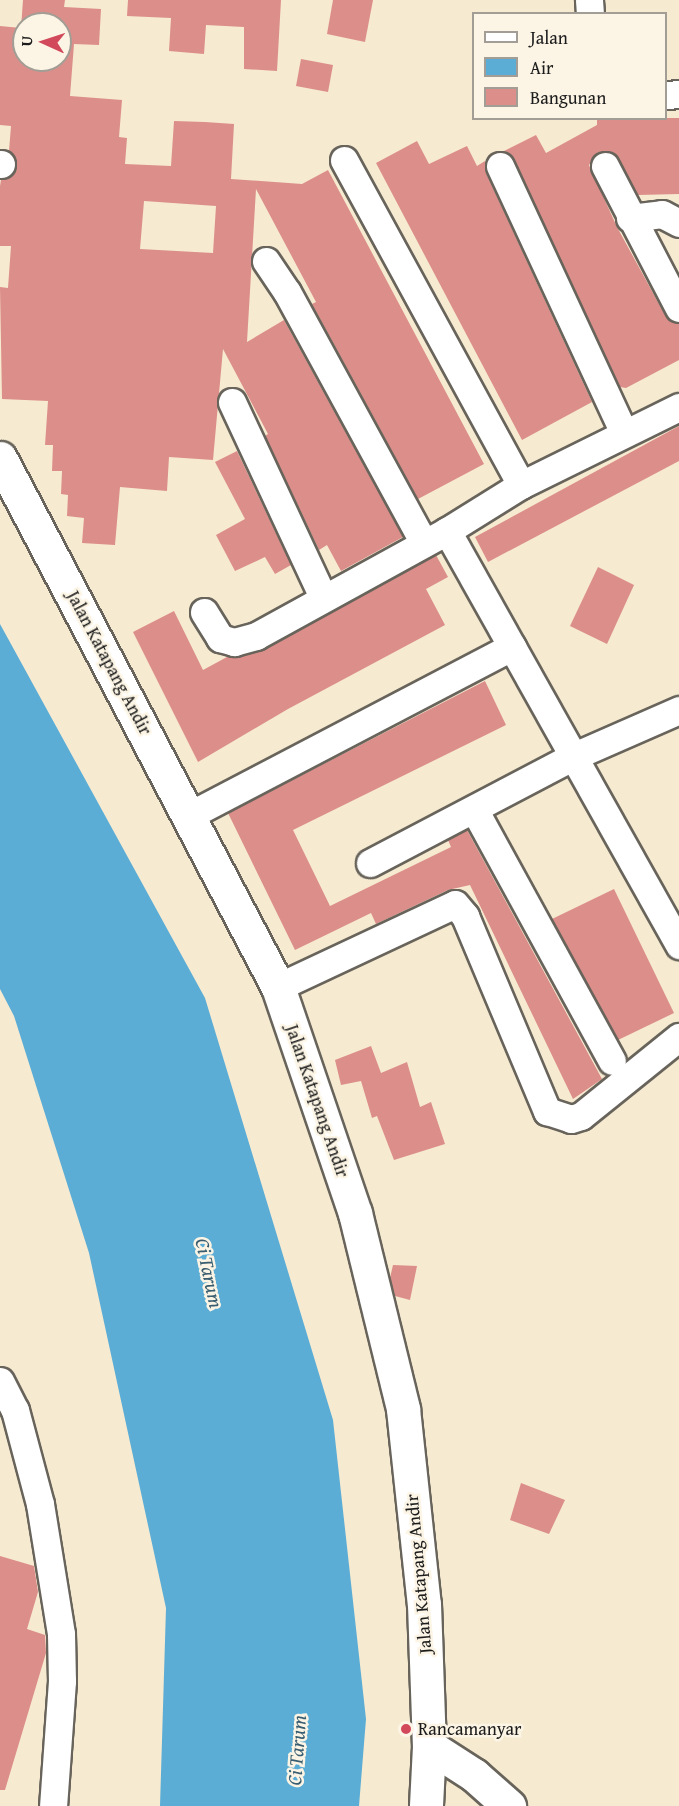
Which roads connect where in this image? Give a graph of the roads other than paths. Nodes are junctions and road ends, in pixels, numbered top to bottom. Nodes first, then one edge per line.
1 (344, 160) dead end
2 (500, 166) dead end
3 (605, 166) dead end
4 (630, 218) junction
5 (679, 223) edge
6 (266, 261) dead end
7 (679, 308) edge
8 (232, 402) dead end
9 (679, 407) edge
10 (624, 433) junction
11 (0, 458) edge
12 (521, 485) junction
13 (435, 537) junction
14 (323, 597) junction
15 (204, 612) dead end
16 (512, 647) junction
17 (676, 719) edge
18 (572, 757) junction
19 (474, 809) junction
20 (189, 815) junction
21 (370, 863) dead end
22 (679, 945) edge
23 (278, 987) junction
24 (679, 1037) edge
25 (612, 1061) dead end
26 (0, 1380) edge
27 (429, 1746) junction
28 (53, 1806) edge
29 (426, 1806) edge
30 (509, 1806) edge

1 - 12 street
2 - 10 street
3 - 4 street
4 - 5 street
4 - 7 street
6 - 13 street
8 - 14 street
9 - 10 street
10 - 12 street
11 - 20 street, Jalan Katapang Andir
12 - 13 street
13 - 14 street
13 - 16 street
14 - 15 street
16 - 18 street
16 - 20 street
17 - 18 street
18 - 19 street
18 - 22 street
19 - 21 street
19 - 25 street
20 - 23 street, Jalan Katapang Andir
23 - 24 street
23 - 27 street, Jalan Katapang Andir
26 - 28 street
27 - 29 street, Jalan Katapang Andir
27 - 30 street

